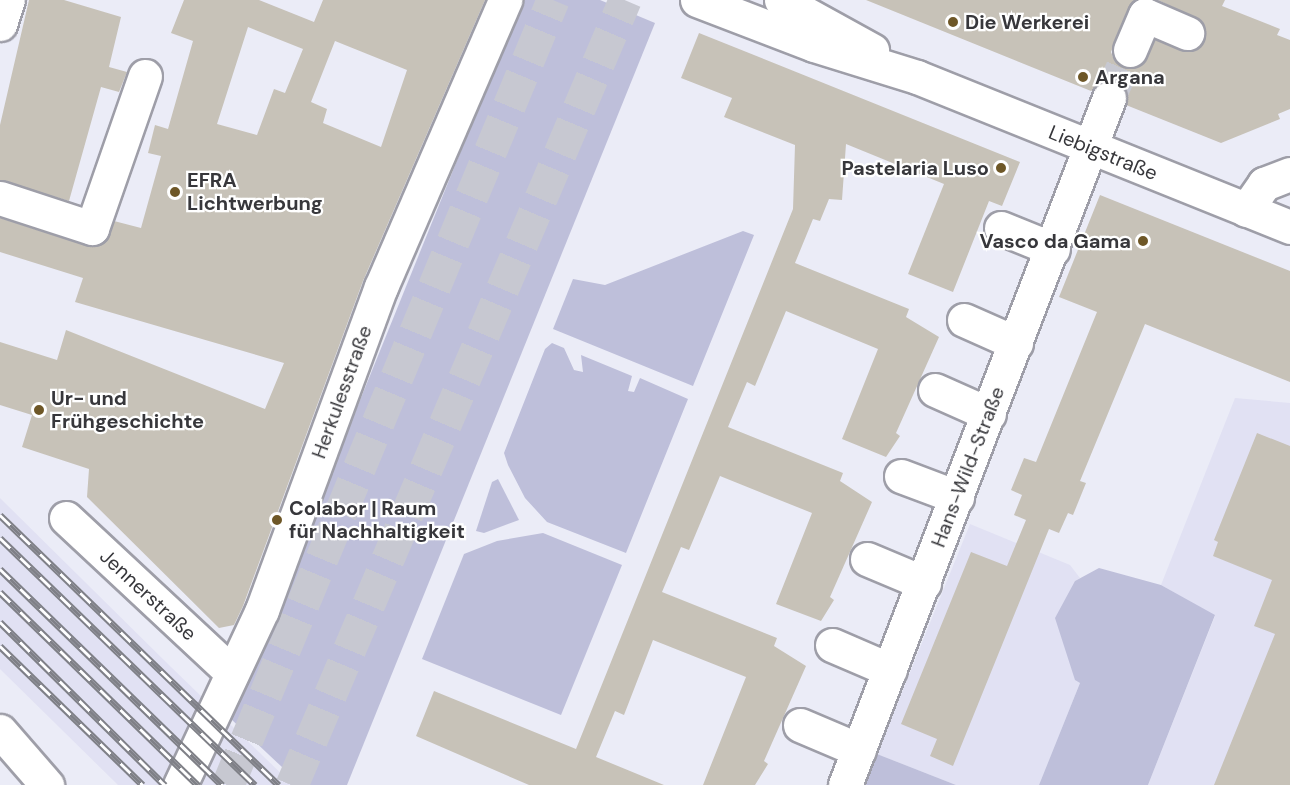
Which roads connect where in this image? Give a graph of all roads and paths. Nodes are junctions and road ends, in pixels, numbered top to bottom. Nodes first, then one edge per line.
1 (8, 0) edge
2 (505, 0) edge
3 (697, 0) edge
4 (781, 0) edge
5 (0, 24) edge
6 (1187, 33) dead end
7 (1130, 50) tunnel mouth
8 (145, 76) dead end
9 (917, 77) junction
10 (1109, 98) tunnel mouth
11 (1092, 150) junction
12 (1290, 174) edge
13 (11, 203) edge
14 (1246, 210) junction
15 (1290, 227) edge
16 (1000, 228) dead end
17 (1053, 249) junction
18 (964, 320) dead end
19 (1016, 343) junction
20 (935, 390) dead end
21 (989, 414) junction
22 (901, 476) dead end
23 (957, 497) junction
24 (66, 518) dead end
25 (867, 559) dead end
26 (924, 583) junction
27 (832, 645) dead end
28 (890, 670) junction
29 (231, 672) junction
30 (800, 725) dead end
31 (0, 731) edge
32 (859, 750) junction
33 (47, 785) edge
34 (180, 785) edge
35 (845, 785) edge

1 - 5 street
2 - 29 street, Herkulesstraße
3 - 9 street, Liebigstraße
4 - 9 street, Liebigstraße
6 - 7 street
8 - 13 street
9 - 11 street, Liebigstraße
10 - 11 street, Hans-Wild-Straße
11 - 14 street, Liebigstraße
11 - 17 street, Hans-Wild-Straße
12 - 14 street
14 - 15 street, Liebigstraße
16 - 17 street
17 - 19 street, Hans-Wild-Straße
18 - 19 street
19 - 21 street, Hans-Wild-Straße
20 - 21 street
21 - 23 street, Hans-Wild-Straße
22 - 23 street
23 - 26 street, Hans-Wild-Straße
24 - 29 street, Jennerstraße
25 - 26 street
26 - 28 street, Hans-Wild-Straße
27 - 28 street
28 - 32 street, Hans-Wild-Straße
29 - 34 street, Herkulesstraße
30 - 32 street
31 - 33 street
32 - 35 street, Hans-Wild-Straße

